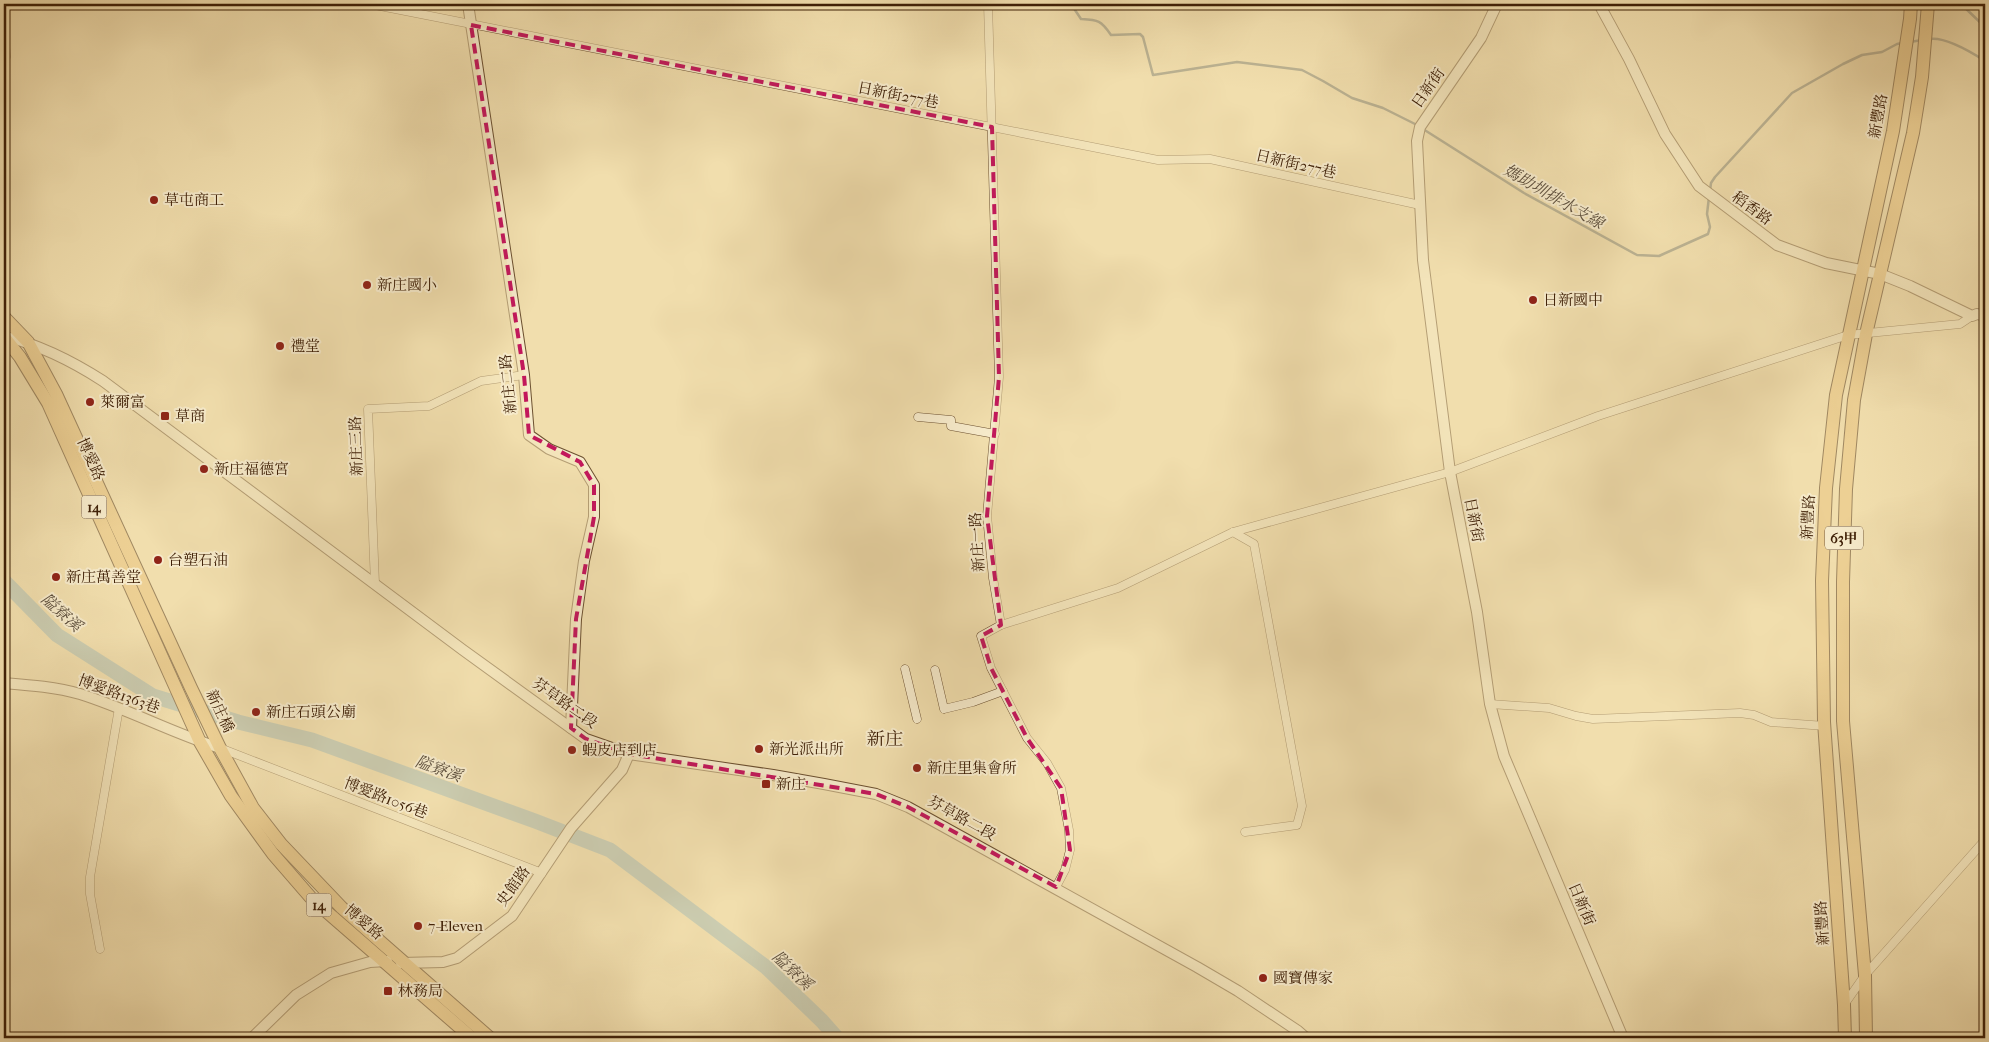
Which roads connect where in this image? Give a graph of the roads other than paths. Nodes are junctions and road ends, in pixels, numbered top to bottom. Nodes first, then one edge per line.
1 (370, 4) edge
2 (468, 4) edge
3 (988, 4) edge
4 (1497, 4) edge
5 (1599, 4) edge
6 (1911, 4) edge
7 (1928, 5) edge
8 (4, 22) edge
9 (471, 25) junction
10 (4, 60) edge
11 (992, 127) junction
12 (1420, 206) junction
13 (1863, 269) junction
14 (1880, 274) junction
15 (1972, 316) junction
16 (1985, 316) edge
17 (4, 318) edge
18 (1866, 334) junction
19 (1848, 335) junction
20 (4, 337) edge
21 (28, 342) junction
22 (524, 376) junction
23 (918, 416) dead end
24 (995, 434) junction
25 (1450, 472) junction
26 (1233, 532) junction
27 (124, 539) junction
28 (112, 545) junction
29 (376, 584) junction
30 (1001, 625) junction
31 (905, 669) dead end
32 (934, 670) dead end
33 (4, 683) edge
34 (174, 683) joint
35 (191, 688) joint
36 (1003, 691) junction
37 (1490, 704) junction
38 (119, 708) junction
39 (917, 719) dead end
40 (1825, 726) junction
41 (571, 728) junction
42 (200, 742) junction
43 (220, 748) junction
44 (629, 754) junction
45 (1245, 832) dead end
46 (1985, 840) edge
47 (544, 870) junction
48 (1056, 887) junction
49 (100, 949) dead end
50 (384, 960) junction
51 (402, 963) junction
52 (1865, 975) junction
53 (1844, 1005) junction
54 (252, 1038) edge
55 (472, 1038) edge
56 (490, 1038) edge
57 (1306, 1038) edge
58 (1623, 1038) edge
59 (1845, 1038) edge
60 (1866, 1038) edge

1 - 9 street, 日新街277巷
2 - 9 street, 新庄二路
3 - 11 street, 新庄一路
4 - 12 street, 日新街
5 - 13 street, 稻香路
6 - 13 main road, 新豐路 / 63甲
7 - 14 main road, 63甲
8 - 10 street
9 - 11 street, 日新街277巷
9 - 22 street, 新庄二路
11 - 12 street, 日新街277巷
11 - 24 street, 新庄一路
12 - 25 street, 日新街
13 - 14 street, 稻香路
13 - 19 main road, 新豐路 / 63甲
14 - 15 street, 稻香路
14 - 18 main road, 63甲
15 - 16 street, 稻香路
15 - 18 street
17 - 21 main road, 芬草路二段 / 14
18 - 19 street
18 - 52 main road, 63甲
19 - 25 street
19 - 40 main road, 新豐路 / 63甲
20 - 21 street, 芬草路二段
20 - 28 main road, 博愛路 / 14
21 - 27 main road, 博愛路 / 14
21 - 29 street, 芬草路二段
22 - 29 street, 新庄三路
22 - 41 street, 新庄二路
23 - 24 street
24 - 30 street, 新庄一路
25 - 26 street
25 - 37 street, 日新街
26 - 30 street
26 - 45 street
27 - 28 main road
27 - 35 main road, 博愛路 / 14
28 - 34 main road, 博愛路 / 14
29 - 41 street, 芬草路二段
30 - 36 street
31 - 39 street
32 - 36 street
33 - 38 street, 博愛路1363巷
34 - 42 main road, 新庄橋 / 14
35 - 43 main road, 新庄橋 / 14
36 - 48 street
37 - 40 street
37 - 58 street, 日新街
38 - 42 street, 博愛路1363巷
38 - 49 street
40 - 53 main road, 新豐路 / 63甲
41 - 44 street, 芬草路二段
42 - 43 street, 博愛路1363巷
42 - 50 main road, 博愛路 / 14
43 - 47 street, 博愛路1056巷
43 - 51 main road, 博愛路 / 14
44 - 47 street, 史館路
44 - 48 street, 芬草路二段
46 - 52 street
47 - 51 street, 史館路
48 - 57 street, 芬草路二段
50 - 51 street, 史館路
50 - 54 street, 史館路
50 - 55 main road, 博愛路 / 14
51 - 56 main road, 博愛路 / 14
52 - 53 street
52 - 60 main road, 63甲
53 - 59 main road, 新豐路 / 63甲

